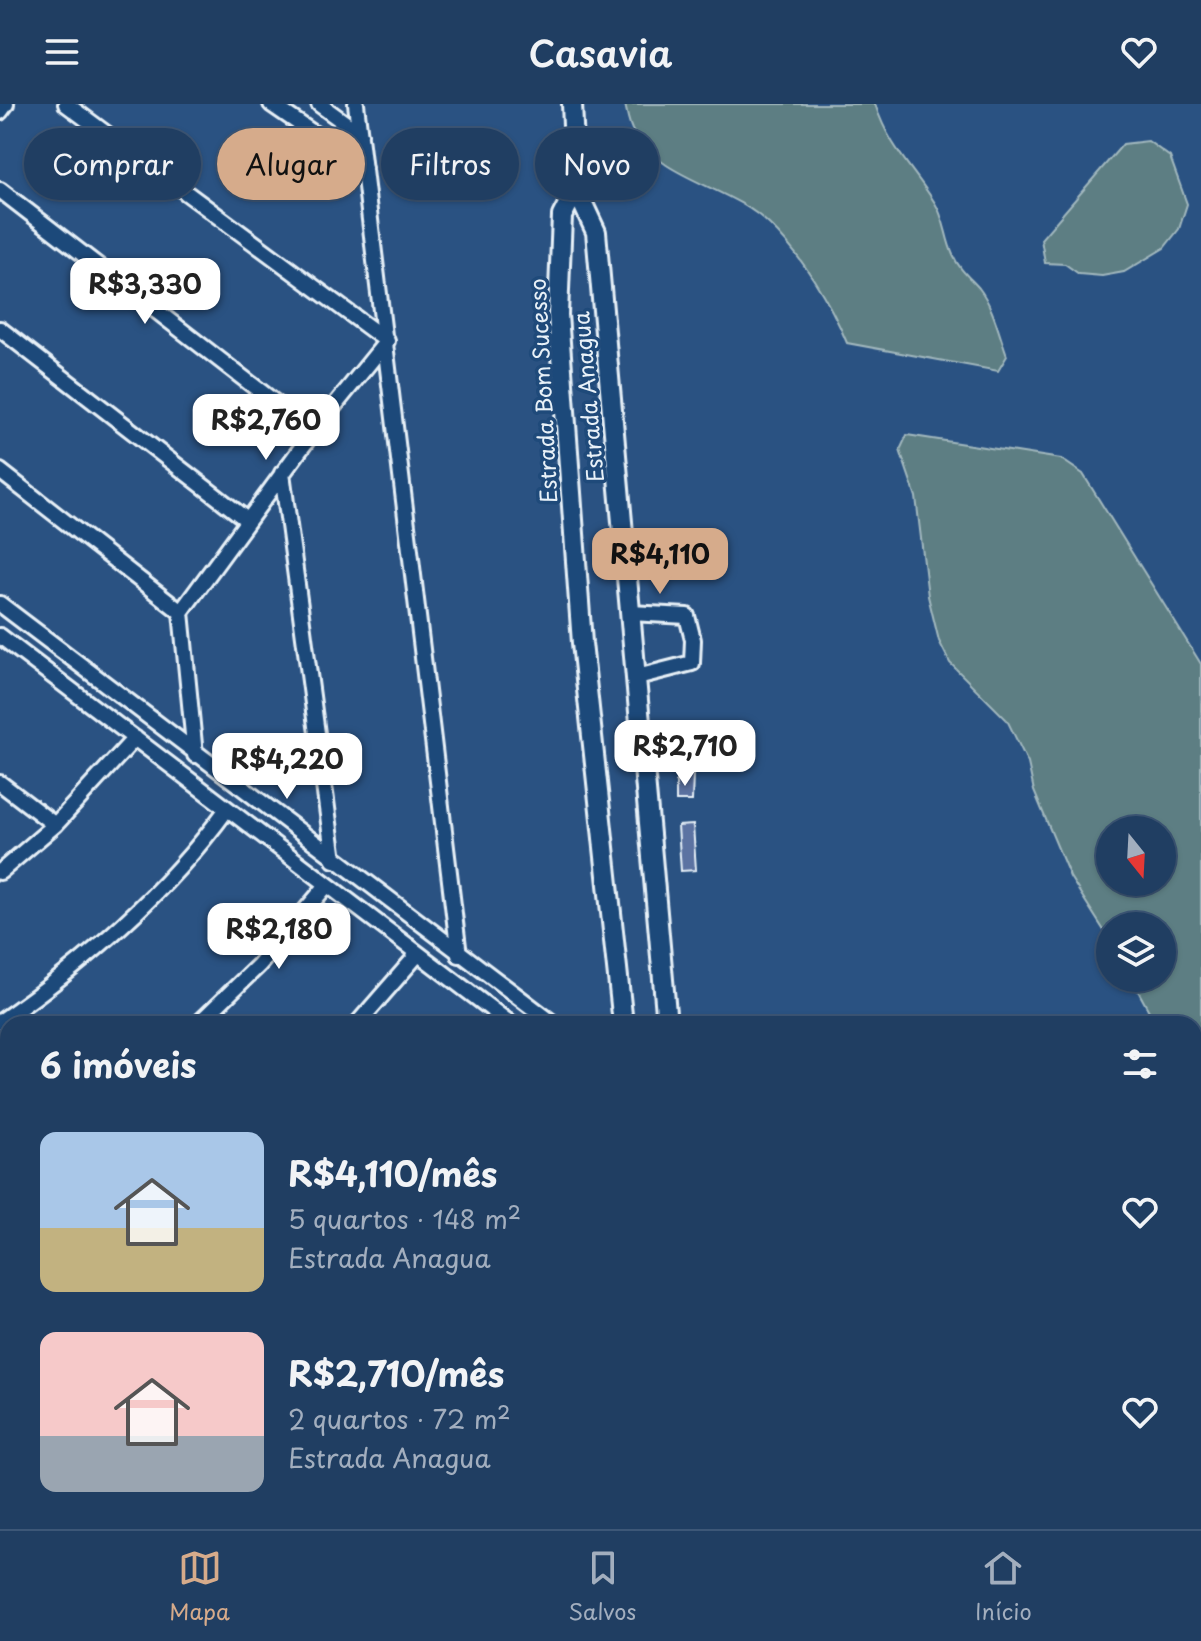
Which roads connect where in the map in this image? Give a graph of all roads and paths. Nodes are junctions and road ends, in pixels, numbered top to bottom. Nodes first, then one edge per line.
1 (6, 104) edge
2 (66, 104) edge
3 (271, 104) edge
4 (319, 104) edge
5 (356, 104) edge
6 (572, 104) edge
7 (0, 112) edge
8 (306, 128) edge
9 (352, 128) edge
10 (359, 128) edge
11 (573, 128) edge
12 (365, 176) edge
13 (0, 190) edge
14 (570, 200) edge
15 (581, 200) edge
16 (0, 329) edge
17 (387, 341) junction
18 (313, 432) junction
19 (0, 471) edge
20 (282, 473) junction
21 (247, 520) junction
22 (0, 604) edge
23 (181, 612) junction
24 (630, 613) junction
25 (0, 636) edge
26 (637, 677) junction
27 (135, 738) junction
28 (195, 755) junction
29 (0, 783) edge
30 (227, 809) junction
31 (55, 825) junction
32 (334, 860) junction
33 (0, 872) edge
34 (327, 885) junction
35 (418, 954) junction
36 (459, 955) junction
37 (8, 1016) edge
38 (211, 1016) edge
39 (364, 1016) edge
40 (500, 1016) edge
41 (543, 1016) edge
42 (622, 1016) edge
43 (666, 1016) edge

1 - 7 street
2 - 17 street
3 - 8 street
4 - 9 street
5 - 10 street
6 - 11 main road, Estrada Anagua
12 - 17 street
13 - 18 street
14 - 42 main road, Estrada Bom Sucesso
15 - 24 main road, Estrada Anagua
16 - 21 street
17 - 18 street
17 - 36 street
18 - 20 street
19 - 23 street
20 - 21 street
20 - 32 street
21 - 23 street
22 - 28 street
23 - 28 street
24 - 26 main road, Estrada Anagua
24 - 26 street
25 - 27 street
26 - 43 main road, Estrada Anagua
27 - 30 street
27 - 31 street
28 - 32 street
29 - 31 street
30 - 34 street
30 - 37 street
31 - 33 street
32 - 36 street
34 - 35 street
34 - 38 street
35 - 39 street
35 - 40 street
36 - 41 street

